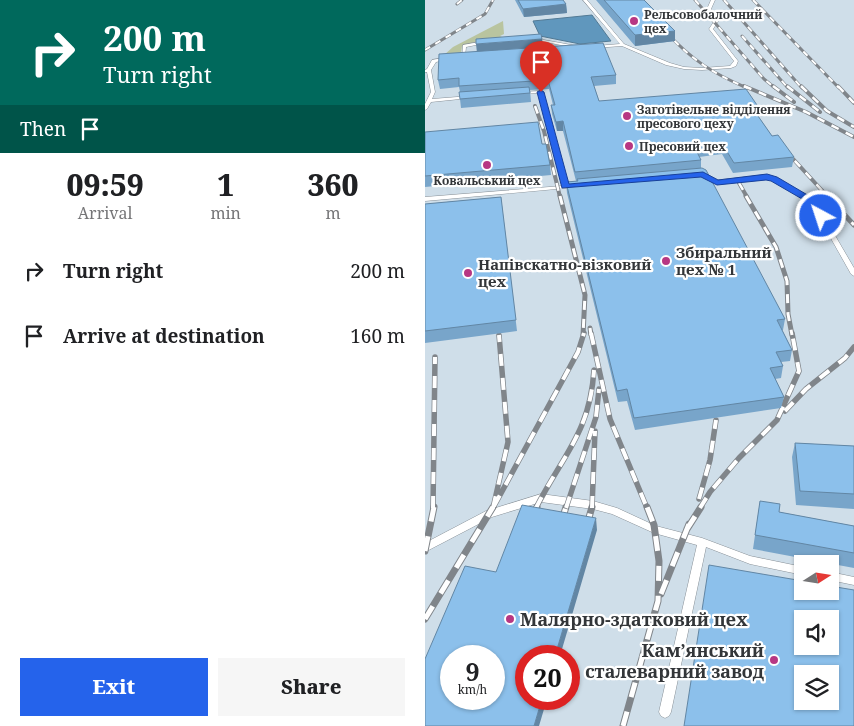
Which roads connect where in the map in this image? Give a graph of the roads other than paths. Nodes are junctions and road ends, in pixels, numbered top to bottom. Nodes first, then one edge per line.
1 (585, 0) edge
2 (713, 0) edge
3 (527, 40) edge
4 (492, 42) edge
5 (623, 45) junction
6 (589, 48) edge
7 (561, 50) edge
8 (473, 56) edge
9 (463, 57) junction
10 (427, 71) edge
11 (513, 94) edge
12 (475, 97) edge
13 (429, 100) junction
14 (425, 109) edge
15 (693, 175) edge
16 (585, 185) edge
17 (565, 187) junction
18 (425, 199) edge
19 (854, 274) edge
20 (702, 542) junction
21 (425, 548) edge
22 (794, 569) edge
23 (839, 578) edge
24 (854, 581) edge
25 (665, 712) dead end

1 - 5 lane
2 - 5 lane
3 - 7 lane
4 - 9 lane
5 - 6 lane
8 - 9 lane
9 - 10 lane
10 - 13 lane
11 - 17 lane
12 - 13 lane
13 - 14 lane
15 - 19 lane
16 - 17 lane
17 - 18 lane
20 - 21 lane
20 - 22 lane
20 - 25 lane
23 - 24 lane

